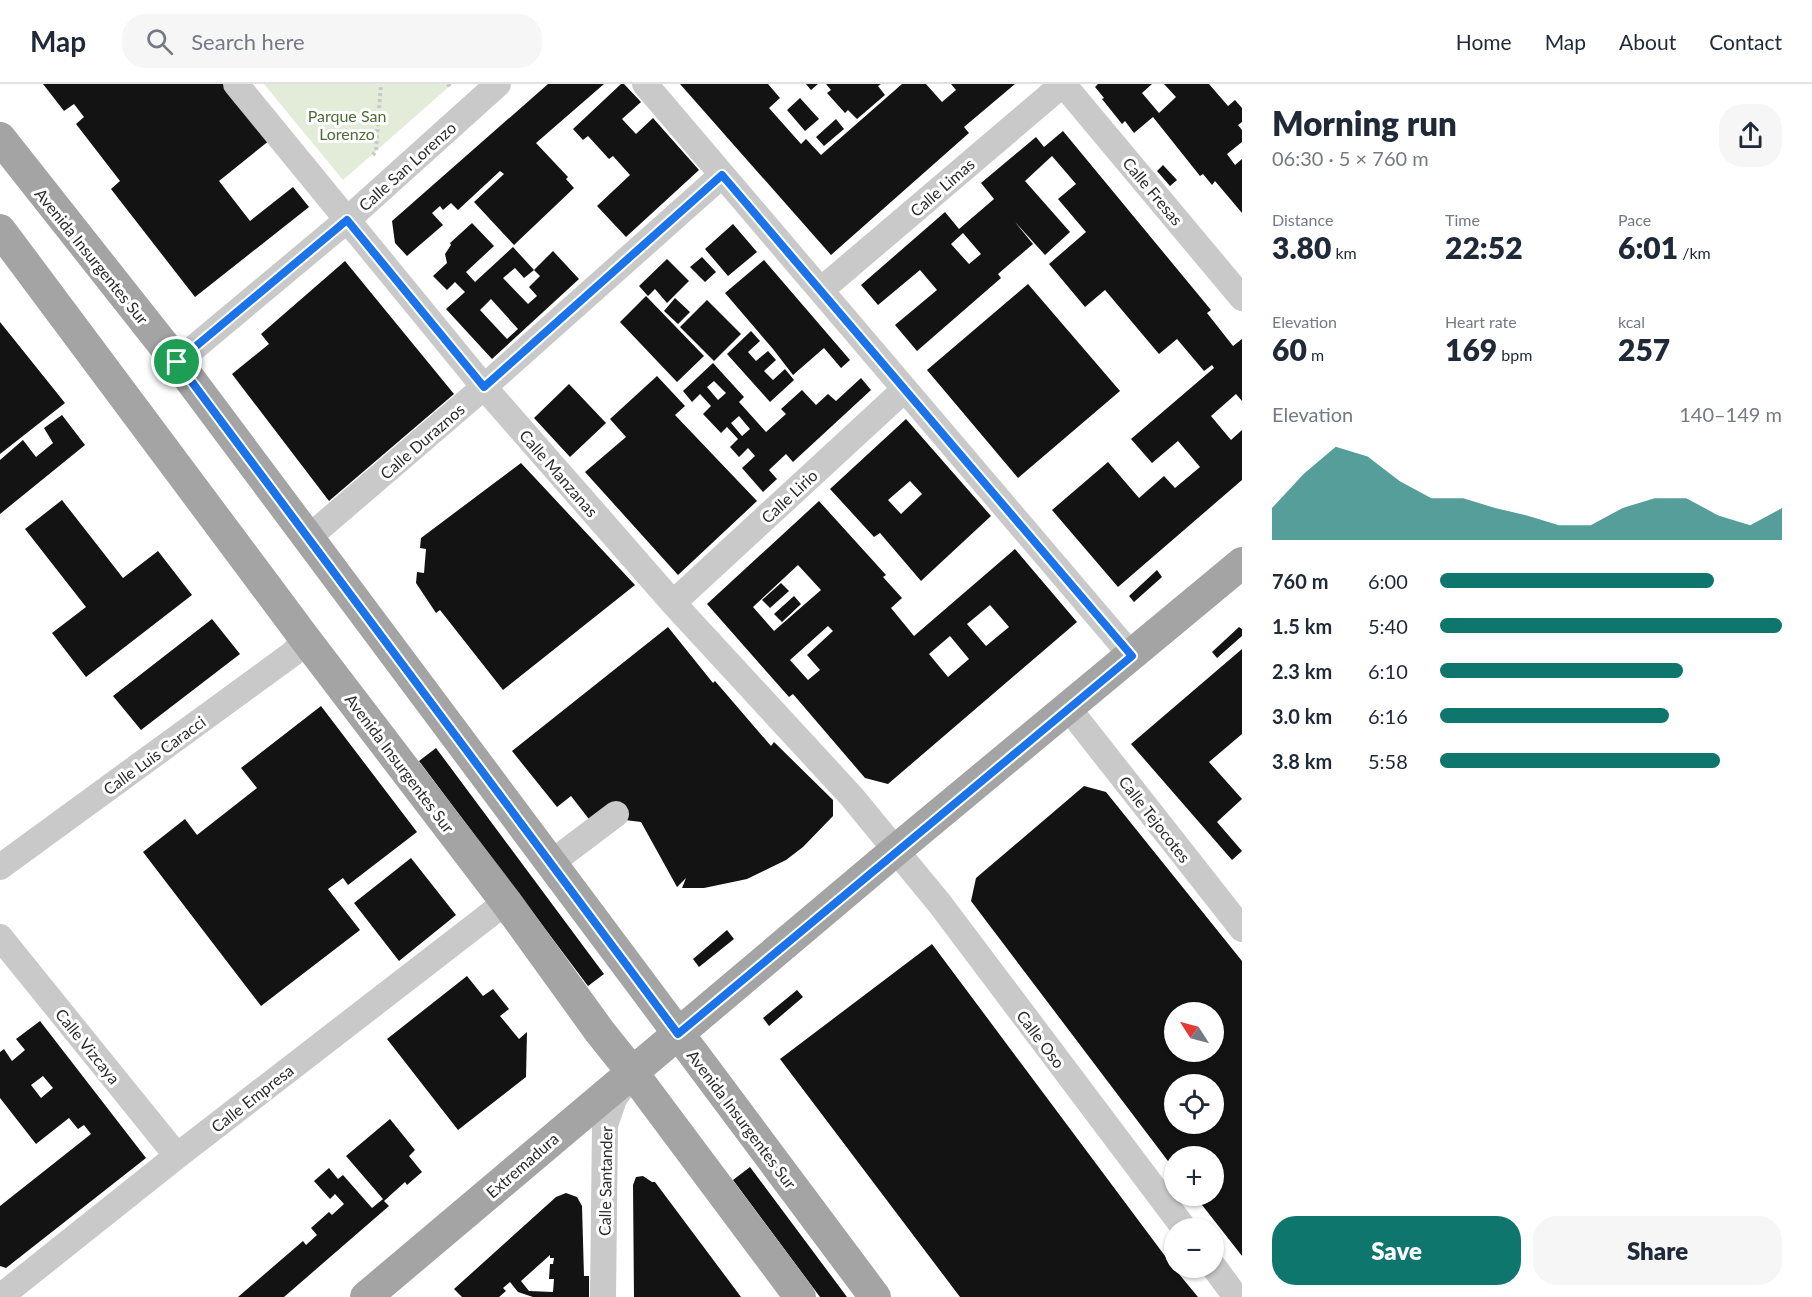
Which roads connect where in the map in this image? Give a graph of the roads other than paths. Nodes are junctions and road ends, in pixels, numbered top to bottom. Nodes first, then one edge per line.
1 (236, 84) edge
2 (498, 84) edge
3 (645, 84) edge
4 (1063, 84) edge
5 (0, 138) edge
6 (722, 175) junction
7 (347, 220) junction
8 (0, 230) edge
9 (821, 291) junction
10 (1242, 298) edge
11 (177, 362) junction
12 (484, 387) junction
13 (905, 389) junction
14 (308, 538) junction
15 (1242, 564) edge
16 (673, 603) junction
17 (306, 640) junction
18 (1132, 656) junction
19 (1069, 709) junction
20 (616, 814) dead end
21 (896, 850) junction
22 (551, 863) junction
23 (0, 867) edge
24 (506, 902) junction
25 (1242, 929) edge
26 (0, 937) edge
27 (678, 1034) junction
28 (632, 1072) junction
29 (177, 1156) junction
30 (1176, 1218) edge
31 (1222, 1278) edge
32 (0, 1297) edge
33 (366, 1297) edge
34 (603, 1297) edge
35 (800, 1297) edge
36 (875, 1297) edge
37 (1236, 1297) edge

1 - 7 street, Calle Manzanas
2 - 7 street, Calle San Lorenzo
3 - 6 street
4 - 9 street, Calle Limas
4 - 10 street, Calle Fresas
5 - 11 main road, Avenida Insurgentes Sur
6 - 9 street
6 - 12 street, Calle Duraznos
7 - 11 street, Calle San Lorenzo
7 - 12 street, Calle Manzanas
8 - 17 main road, Avenida Insurgentes Sur
9 - 13 street
11 - 14 main road, Avenida Insurgentes Sur
12 - 14 street, Calle Duraznos
12 - 16 street, Calle Manzanas
13 - 16 street, Calle Lirio
13 - 18 street
14 - 22 main road, Avenida Insurgentes Sur
15 - 18 main road, Extremadura
16 - 21 street, Calle Manzanas
17 - 23 street, Calle Luis Caracci
17 - 24 main road, Avenida Insurgentes Sur
18 - 19 main road, Extremadura
19 - 21 main road, Extremadura
19 - 25 street, Calle Tejocotes
20 - 22 street
21 - 27 main road, Extremadura
21 - 30 street, Calle Oso
22 - 27 main road, Avenida Insurgentes Sur
24 - 28 main road, Avenida Insurgentes Sur
24 - 29 street, Calle Empresa
26 - 29 street, Calle Vizcaya
27 - 28 main road, Extremadura
27 - 36 main road, Avenida Insurgentes Sur
28 - 33 main road, Extremadura
28 - 34 street, Calle Santander
28 - 35 main road, Avenida Insurgentes Sur
29 - 32 street, Calle Empresa
31 - 37 street

